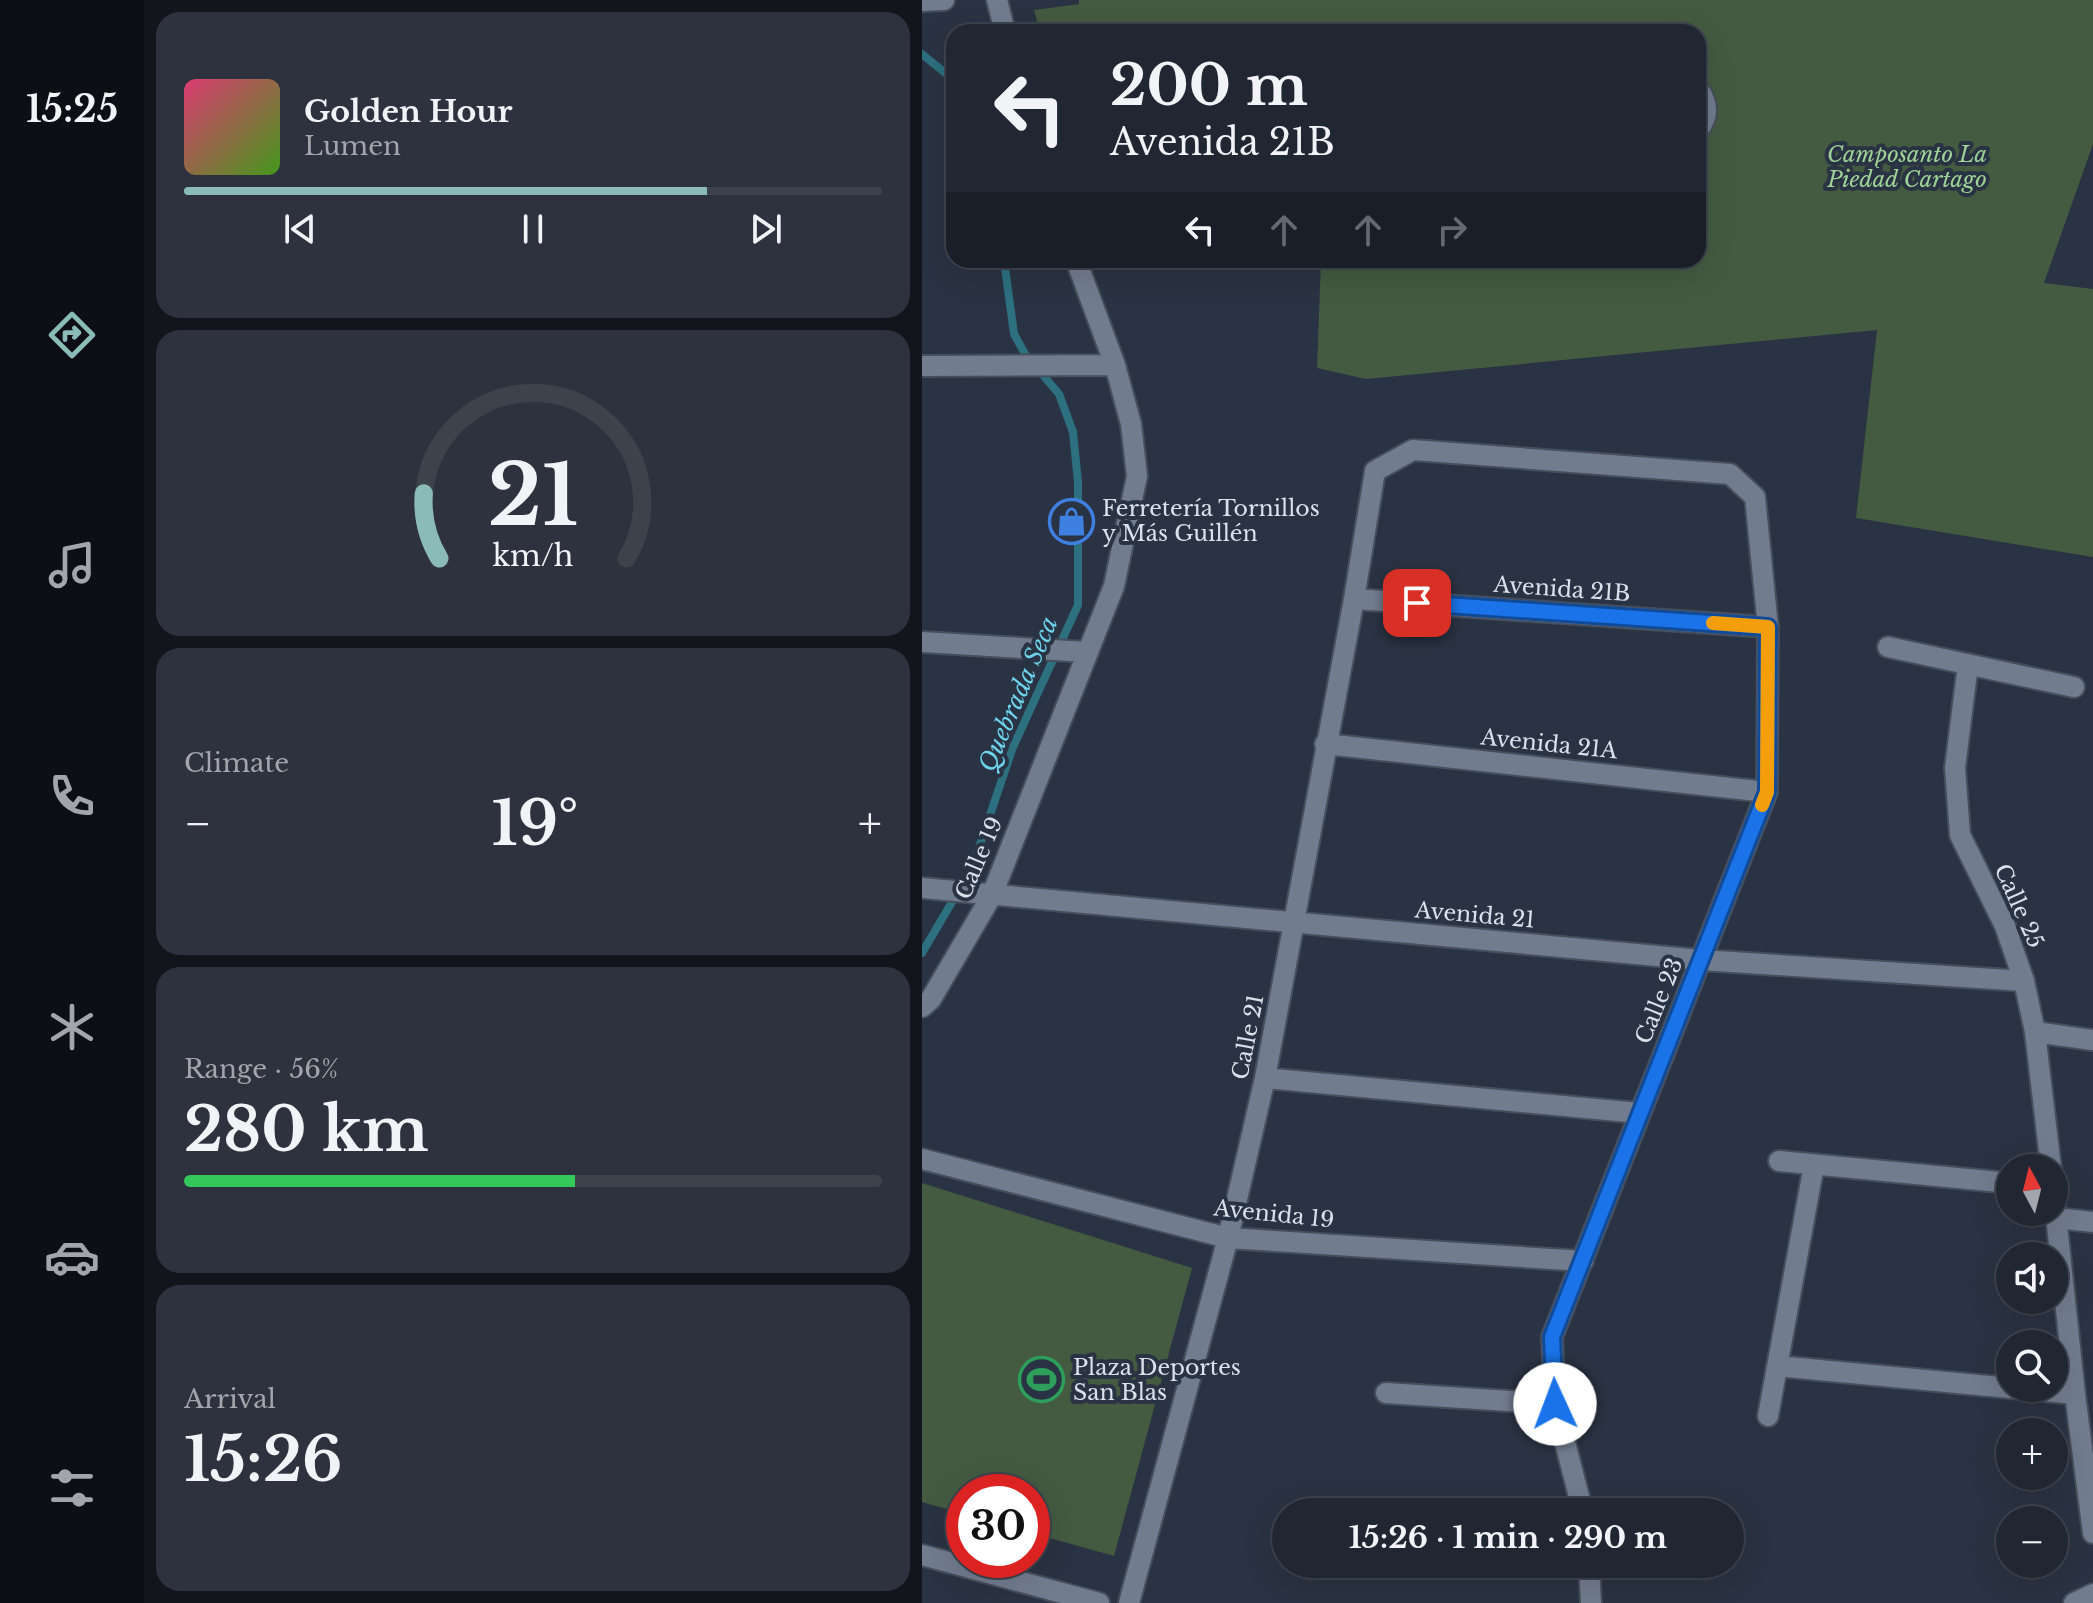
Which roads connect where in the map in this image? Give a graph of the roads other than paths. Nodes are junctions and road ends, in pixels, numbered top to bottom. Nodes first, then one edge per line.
1 (944, 0) edge
2 (997, 0) edge
3 (922, 1) edge
4 (1003, 24) edge
5 (1079, 268) edge
6 (1115, 365) junction
7 (922, 366) edge
8 (1375, 471) joint
9 (1354, 599) junction
10 (1768, 627) junction
11 (922, 642) edge
12 (1888, 647) dead end
13 (1086, 652) junction
14 (1968, 664) junction
15 (2074, 687) dead end
16 (1325, 744) junction
17 (1767, 792) junction
18 (922, 888) edge
19 (992, 895) junction
20 (1294, 922) junction
21 (1701, 960) junction
22 (2024, 981) junction
23 (922, 1007) edge
24 (2035, 1032) junction
25 (2093, 1040) edge
26 (1265, 1078) junction
27 (1639, 1113) junction
28 (2049, 1154) edge
29 (922, 1159) edge
30 (1779, 1161) dead end
31 (1814, 1165) junction
32 (1996, 1182) edge
33 (2068, 1219) edge
34 (2093, 1222) edge
35 (2058, 1226) edge
36 (1228, 1238) junction
37 (1583, 1261) junction
38 (1777, 1366) junction
39 (1996, 1387) edge
40 (1386, 1393) dead end
41 (2068, 1393) edge
42 (2075, 1394) junction
43 (1555, 1404) junction
44 (1768, 1416) dead end
45 (1579, 1498) edge
46 (2093, 1533) edge
47 (922, 1555) edge
48 (1590, 1578) edge
49 (2093, 1594) edge
50 (1099, 1603) edge
51 (1129, 1603) edge
52 (1591, 1603) edge
53 (2074, 1603) edge

1 - 3 street
2 - 4 street
5 - 6 street, Calle 19
6 - 7 street
6 - 13 street, Calle 19
8 - 9 street, Calle 21
8 - 10 street, Calle 23
9 - 10 street, Avenida 21B
9 - 16 street, Calle 21
10 - 17 street, Calle 23
11 - 13 street
12 - 14 street
13 - 19 street, Calle 19
14 - 15 street
14 - 22 street, Calle 25
16 - 17 street, Avenida 21A
16 - 20 street, Calle 21
17 - 21 street, Calle 23
18 - 19 street, Avenida 21
19 - 20 street, Avenida 21
19 - 23 street, Calle 19
20 - 21 street, Avenida 21
20 - 26 street, Calle 21
21 - 22 street, Avenida 21
21 - 27 street, Calle 23
22 - 24 street, Calle 25
24 - 25 street
24 - 28 street, Calle 25
26 - 27 street
26 - 36 street, Calle 21
27 - 37 street, Calle 23
29 - 36 street, Avenida 19
30 - 31 street
31 - 32 street
31 - 38 street
33 - 34 street
35 - 42 street
36 - 37 street, Avenida 19
36 - 51 street, Calle 21
37 - 43 street, Calle 23
38 - 39 street
38 - 44 street
40 - 43 street
41 - 42 street
42 - 46 street
43 - 45 street, Calle 23
47 - 50 street
48 - 52 street
49 - 53 street

